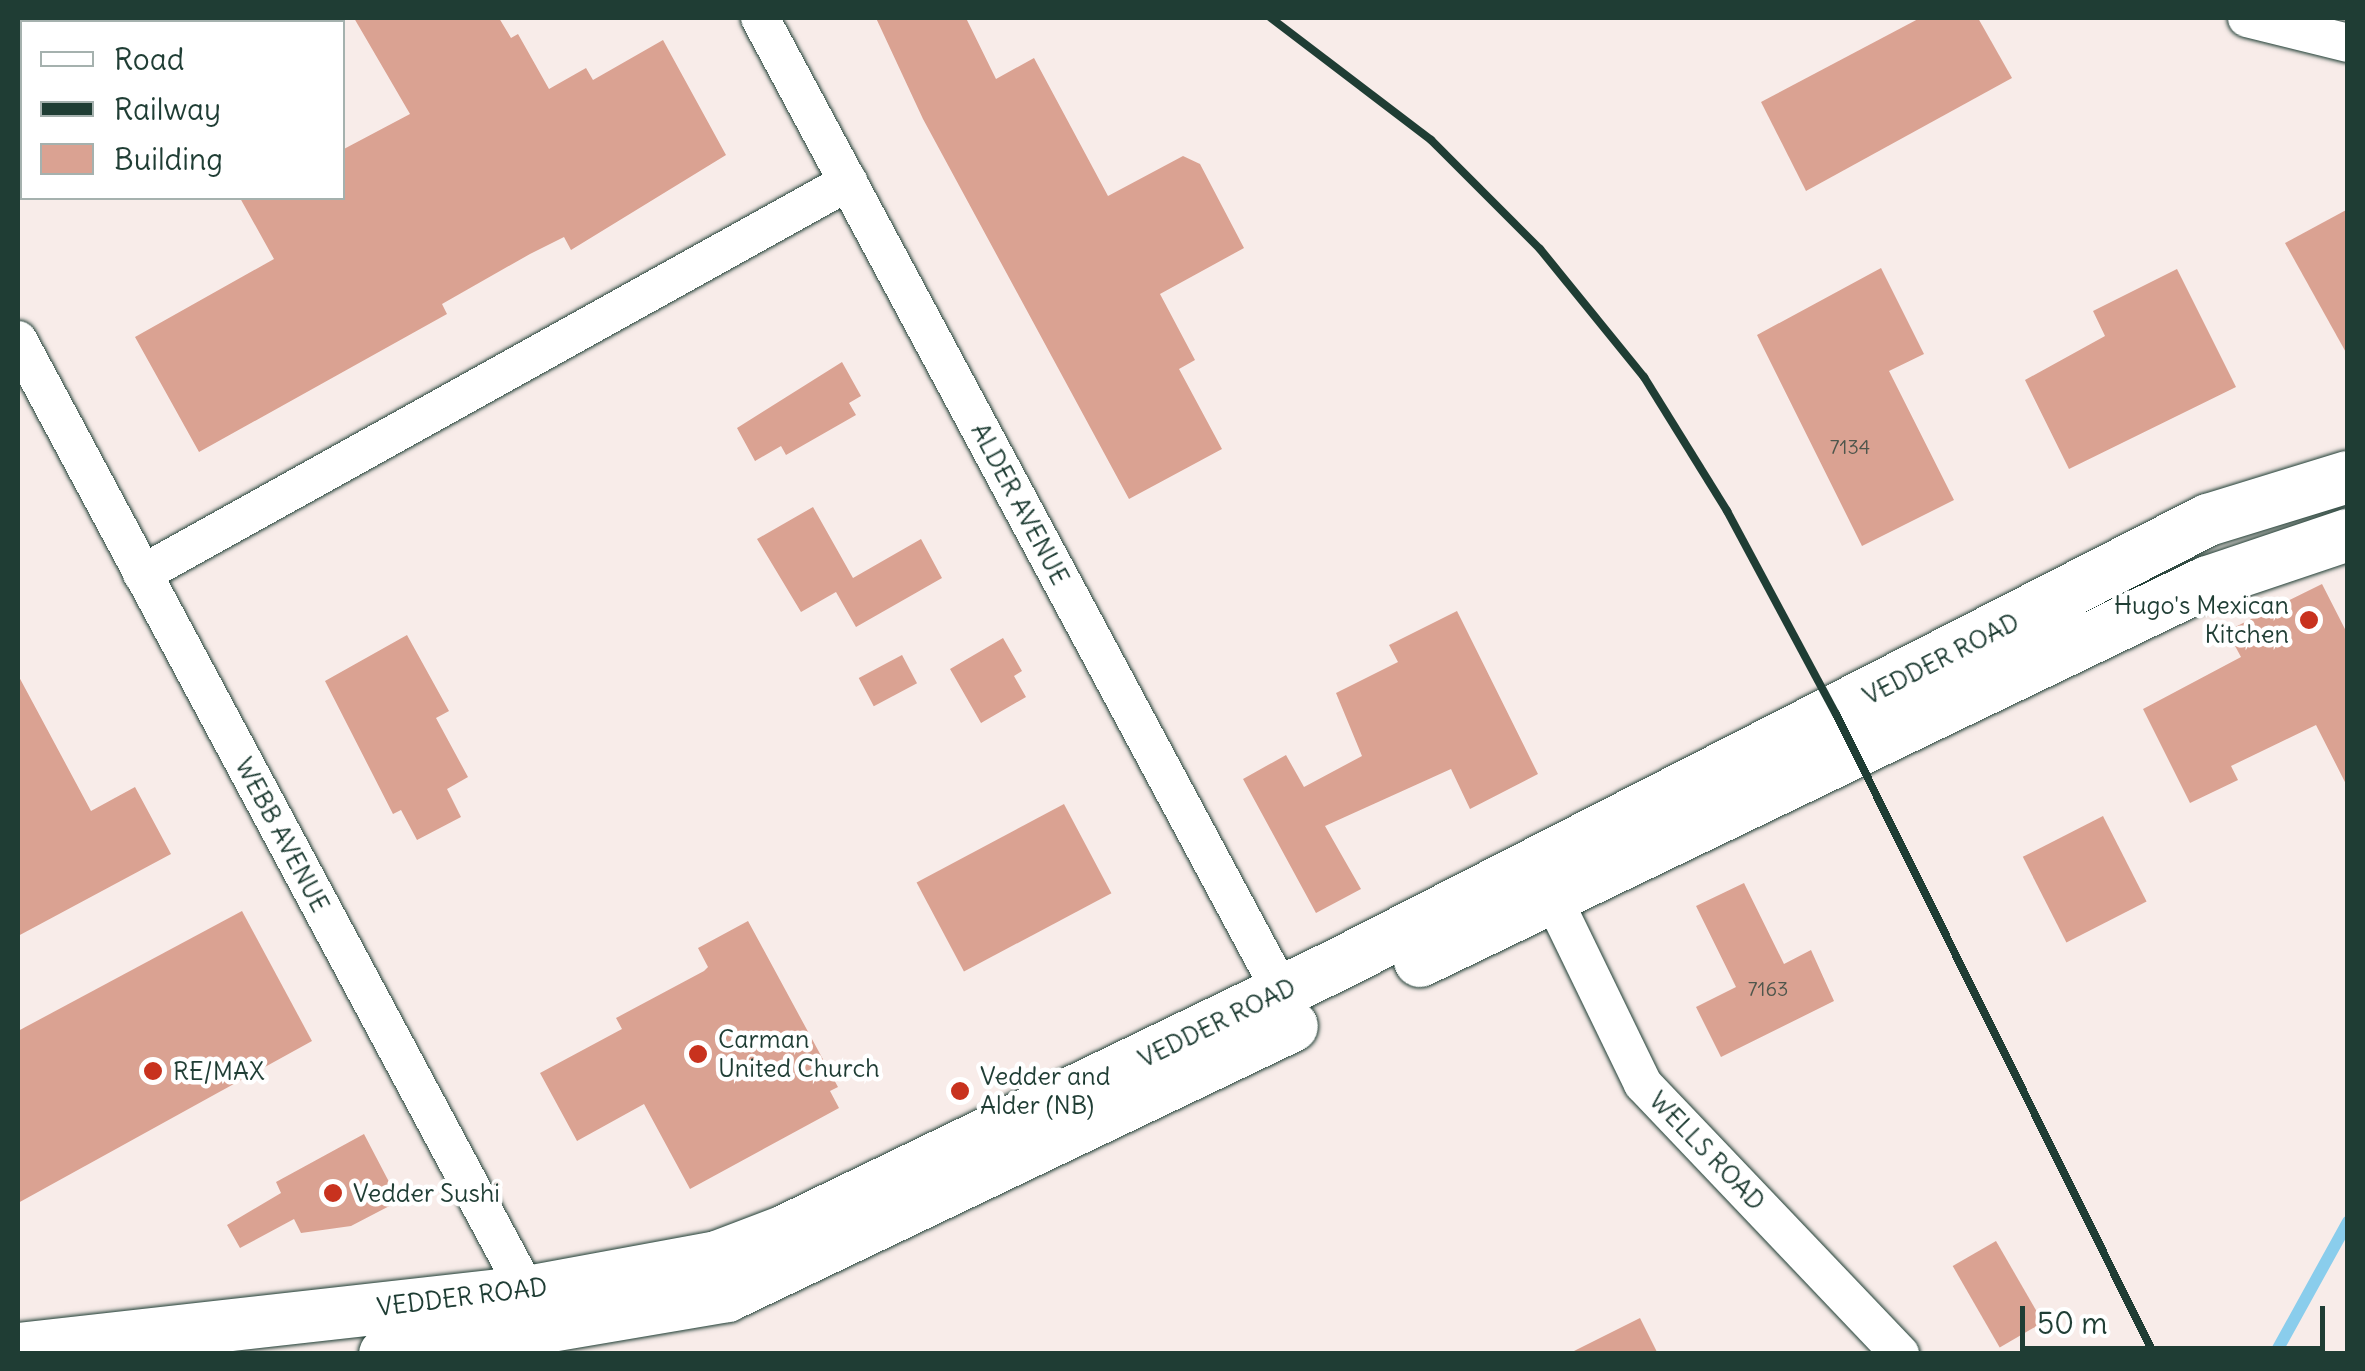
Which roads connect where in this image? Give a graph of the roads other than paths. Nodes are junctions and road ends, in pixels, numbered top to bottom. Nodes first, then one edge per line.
1 (760, 18) edge
2 (2246, 18) edge
3 (2348, 42) edge
4 (848, 182) junction
5 (18, 340) edge
6 (2348, 477) edge
7 (2348, 535) edge
8 (142, 574) junction
9 (1543, 878) junction
10 (1281, 991) junction
11 (531, 1312) junction
12 (18, 1349) edge
13 (385, 1354) edge
14 (1900, 1354) edge

1 - 4 street, ALDER AVENUE
2 - 3 street
4 - 8 street
4 - 10 street, ALDER AVENUE
5 - 8 street, WEBB AVENUE
6 - 9 main road, VEDDER ROAD
7 - 9 main road, VEDDER ROAD
8 - 11 street, WEBB AVENUE
9 - 10 main road, VEDDER ROAD
9 - 11 main road, VEDDER ROAD
9 - 14 street, WELLS ROAD
10 - 11 main road, VEDDER ROAD
11 - 12 main road, VEDDER ROAD
11 - 13 main road, VEDDER ROAD

